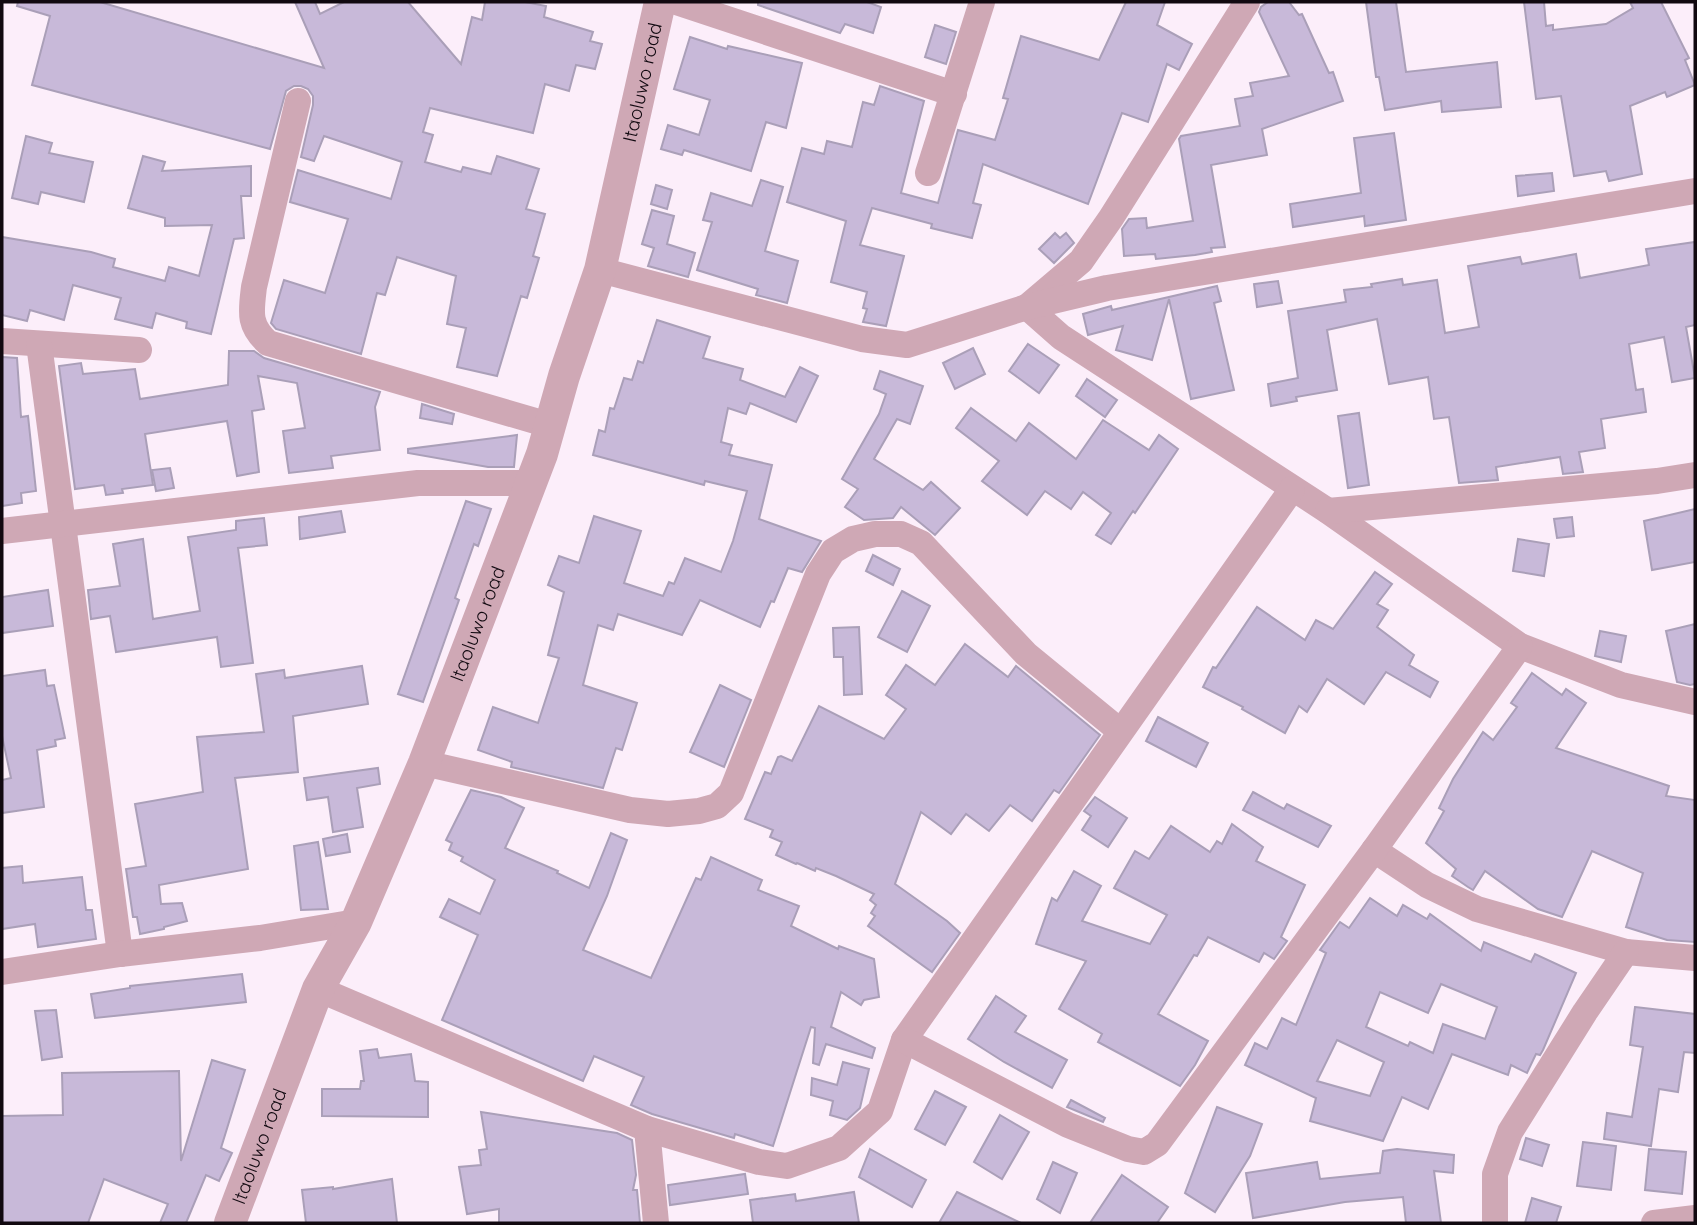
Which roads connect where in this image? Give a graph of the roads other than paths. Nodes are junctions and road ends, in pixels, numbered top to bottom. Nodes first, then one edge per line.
1 (660, 2) edge
2 (676, 2) edge
3 (982, 2) edge
4 (1247, 2) edge
5 (954, 94) junction
6 (298, 102) dead end
7 (928, 173) dead end
8 (1695, 191) edge
9 (600, 271) junction
10 (1027, 307) junction
11 (2, 341) edge
12 (39, 344) junction
13 (139, 350) dead end
14 (549, 425) junction
15 (1695, 475) edge
16 (531, 483) junction
17 (1292, 489) junction
18 (1328, 511) junction
19 (63, 522) junction
20 (2, 531) edge
21 (1520, 646) junction
22 (1695, 702) edge
23 (1120, 731) junction
24 (424, 763) junction
25 (1374, 850) junction
26 (356, 922) junction
27 (1626, 952) junction
28 (120, 954) junction
29 (1695, 957) edge
30 (2, 972) edge
31 (318, 989) junction
32 (904, 1040) junction
33 (647, 1129) junction
34 (1695, 1218) edge
35 (230, 1223) edge
36 (656, 1223) edge
37 (1495, 1223) edge
38 (1654, 1223) edge

1 - 9 street, Itaoluwo road
2 - 5 street
3 - 5 street
4 - 10 street
5 - 7 street
6 - 14 street
8 - 10 street
9 - 10 street
9 - 14 street, Itaoluwo road
10 - 17 street
11 - 12 street
12 - 13 street
12 - 19 street
14 - 16 street, Itaoluwo road
15 - 18 street
16 - 19 street
16 - 24 street, Itaoluwo road
17 - 18 street
17 - 23 street
18 - 21 street
19 - 20 street
19 - 28 street
21 - 22 street
21 - 25 street
23 - 24 street
23 - 32 street
24 - 26 street, Itaoluwo road
25 - 27 street
25 - 32 street
26 - 28 street
26 - 31 street, Itaoluwo road
27 - 29 street
27 - 37 street
28 - 30 street
31 - 33 street
31 - 35 street, Itaoluwo road
32 - 33 street
33 - 36 street
34 - 38 street

